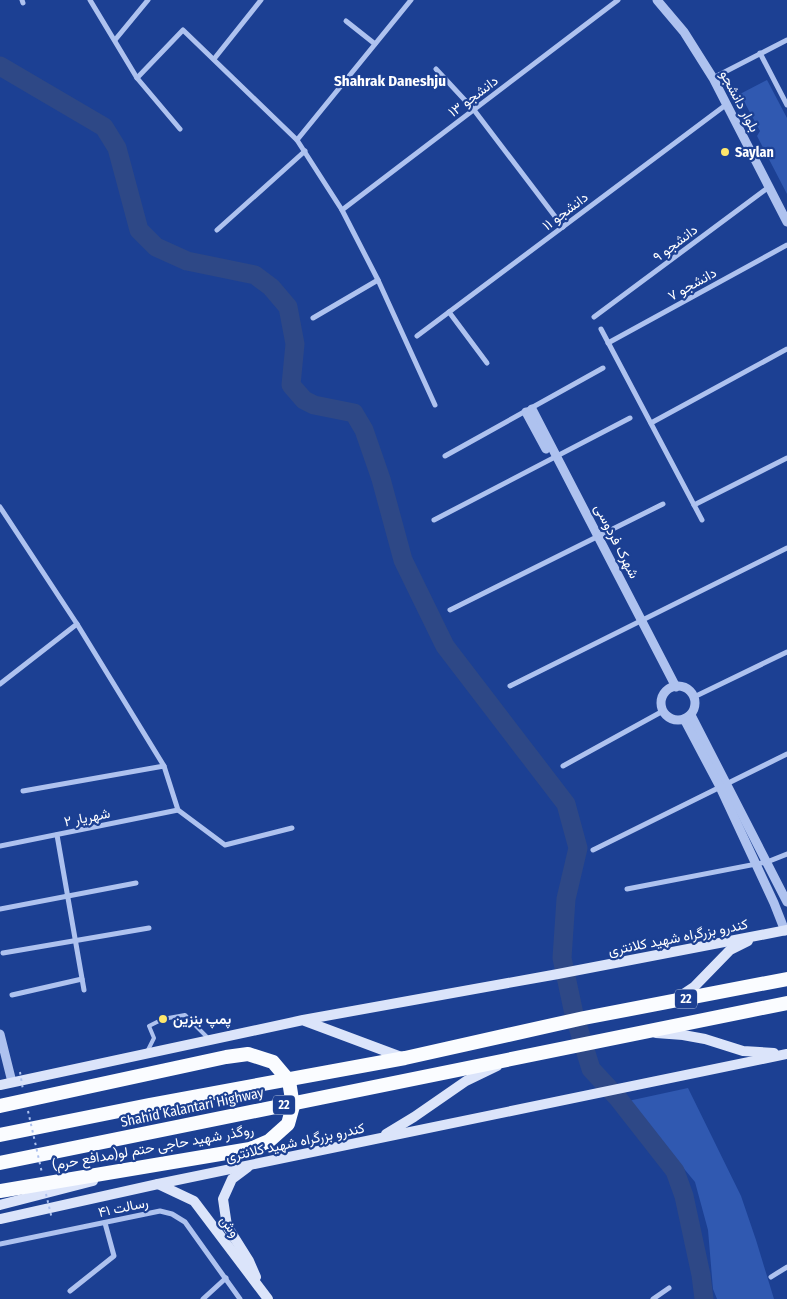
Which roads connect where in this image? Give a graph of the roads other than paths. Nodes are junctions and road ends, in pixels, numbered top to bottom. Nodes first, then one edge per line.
1 (90, 0) edge
2 (148, 0) edge
3 (261, 0) edge
4 (411, 0) edge
5 (618, 0) edge
6 (657, 0) edge
7 (346, 21) dead end
8 (115, 40) junction
9 (787, 40) edge
10 (375, 44) junction
11 (760, 53) junction
12 (214, 59) junction
13 (436, 69) dead end
14 (137, 78) junction
15 (713, 78) junction
16 (727, 104) junction
17 (787, 105) edge
18 (474, 110) junction
19 (180, 128) dead end
20 (297, 140) junction
21 (305, 151) junction
22 (768, 186) junction
23 (342, 210) junction
24 (787, 222) edge
25 (563, 227) junction
26 (217, 230) dead end
27 (787, 245) edge
28 (378, 280) junction
29 (450, 312) junction
30 (594, 317) dead end
31 (313, 318) dead end
32 (601, 329) dead end
33 (417, 336) dead end
34 (608, 343) junction
35 (787, 349) edge
36 (487, 363) dead end
37 (603, 368) dead end
38 (434, 405) dead end
39 (529, 410) junction
40 (630, 418) dead end
41 (651, 422) junction
42 (444, 456) dead end
43 (554, 457) junction
44 (787, 458) edge
45 (663, 504) dead end
46 (694, 504) junction
47 (0, 507) edge
48 (434, 520) dead end
49 (702, 520) dead end
50 (596, 536) junction
51 (787, 548) edge
52 (450, 610) dead end
53 (640, 622) junction
54 (77, 624) junction
55 (787, 652) edge
56 (0, 684) edge
57 (510, 686) dead end
58 (674, 687) junction
59 (694, 698) junction
60 (663, 711) junction
61 (687, 717) junction
62 (787, 754) edge
63 (164, 766) junction
64 (563, 766) dead end
65 (723, 785) junction
66 (23, 791) dead end
67 (178, 810) junction
68 (292, 828) dead end
69 (57, 835) junction
70 (0, 846) edge
71 (593, 850) dead end
72 (787, 854) edge
73 (767, 862) junction
74 (755, 864) junction
75 (136, 883) dead end
76 (627, 888) dead end
77 (68, 896) junction
78 (787, 902) edge
79 (0, 909) edge
80 (148, 928) dead end
81 (786, 930) edge
82 (760, 935) junction
83 (75, 940) junction
84 (2, 953) dead end
85 (787, 979) edge
86 (82, 980) junction
87 (84, 990) dead end
88 (12, 995) dead end
89 (672, 1001) junction
90 (787, 1003) edge
91 (303, 1020) junction
92 (640, 1032) junction
93 (0, 1034) edge
94 (210, 1040) junction
95 (146, 1053) junction
96 (787, 1054) edge
97 (405, 1058) junction
98 (514, 1058) junction
99 (12, 1082) junction
100 (0, 1085) edge
101 (0, 1106) edge
102 (0, 1135) edge
103 (378, 1138) junction
104 (0, 1163) edge
105 (152, 1165) junction
106 (250, 1165) junction
107 (158, 1184) junction
108 (0, 1191) edge
109 (3, 1205) edge
110 (0, 1219) edge
111 (105, 1223) junction
112 (0, 1244) edge
113 (787, 1267) edge
114 (771, 1277) dead end
115 (226, 1278) junction
116 (669, 1288) dead end
117 (70, 1291) dead end
118 (266, 1296) edge
119 (203, 1299) edge
120 (240, 1299) edge
121 (653, 1299) edge

1 - 8 street
2 - 8 street
3 - 12 street
4 - 10 street
5 - 18 street, دانشجو ۱۳
6 - 15 street, بلوار دانشجو
7 - 10 street
8 - 14 street
9 - 11 street
10 - 20 street
11 - 15 street
11 - 17 street
12 - 14 street
12 - 20 street
13 - 18 street
14 - 19 street
15 - 16 street, بلوار دانشجو
16 - 22 street, بلوار دانشجو
16 - 25 street, دانشجو ۱۱
18 - 23 street, دانشجو ۱۳
18 - 25 street
20 - 21 street
21 - 23 street
21 - 26 street
22 - 24 street, بلوار دانشجو
22 - 30 street, دانشجو ۹
23 - 28 street
25 - 29 street, دانشجو ۱۱
27 - 34 street, دانشجو ۷
28 - 31 street
28 - 38 street
29 - 33 street, دانشجو ۱۱
29 - 36 street
32 - 34 street
34 - 41 street
35 - 41 street
37 - 39 street
39 - 42 street
39 - 43 street, شهرک فردوسی
40 - 43 street
41 - 46 street
43 - 48 street
43 - 50 street, شهرک فردوسی
44 - 46 street
45 - 50 street
46 - 49 street
47 - 54 street
50 - 52 street
50 - 53 street, شهرک فردوسی
51 - 53 street
53 - 57 street
53 - 58 street, شهرک فردوسی
54 - 56 street
54 - 63 street
55 - 59 street
58 - 59 street
58 - 60 street
59 - 61 street
60 - 61 street
60 - 64 street
61 - 65 street
62 - 65 street
63 - 66 street
63 - 67 street
65 - 71 street
65 - 73 street
65 - 74 street
67 - 68 street
67 - 69 street, ۲ شهریار
69 - 70 street, ۲ شهریار
69 - 77 street
72 - 73 street
73 - 74 street
73 - 78 street
74 - 76 street
74 - 81 street
75 - 77 street
77 - 79 street
77 - 83 street
80 - 83 street
81 - 82 main road, کندرو بزرگراه شهید کلانتری
82 - 89 main road
82 - 91 main road, کندرو بزرگراه شهید کلانتری
83 - 84 street
83 - 86 street
85 - 89 highway, 22
86 - 87 street
86 - 88 street
89 - 97 highway, Shahid Kalantari Highway / 22
90 - 92 highway, 22
91 - 94 main road
91 - 97 main road
92 - 96 main road
92 - 98 highway, Shahid Kalantari Highway / 22
93 - 99 street
94 - 95 main road
94 - 95 lane
95 - 99 main road
96 - 103 main road, کندرو بزرگراه شهید کلانتری
97 - 102 highway, Shahid Kalantari Highway / 22
98 - 103 main road
98 - 104 highway, Shahid Kalantari Highway / 22
99 - 100 main road
101 - 105 highway, روگذر شهید حاجی حتم لو(مدافع حرم), bridge
103 - 106 main road, کندرو بزرگراه شهید کلانتری
105 - 108 highway, روگذر شهید حاجی حتم لو(مدافع حرم), bridge
105 - 109 main road, bridge
106 - 107 main road, کندرو بزرگراه شهید کلانتری
106 - 118 main road
107 - 110 main road, کندرو بزرگراه شهید کلانتری
107 - 118 main road, وش
111 - 112 street, ۴۱ رسالت
111 - 115 street, ۴۱ رسالت
111 - 117 street
113 - 114 street
115 - 119 street
115 - 120 street, ۴۱ رسالت
116 - 121 street

